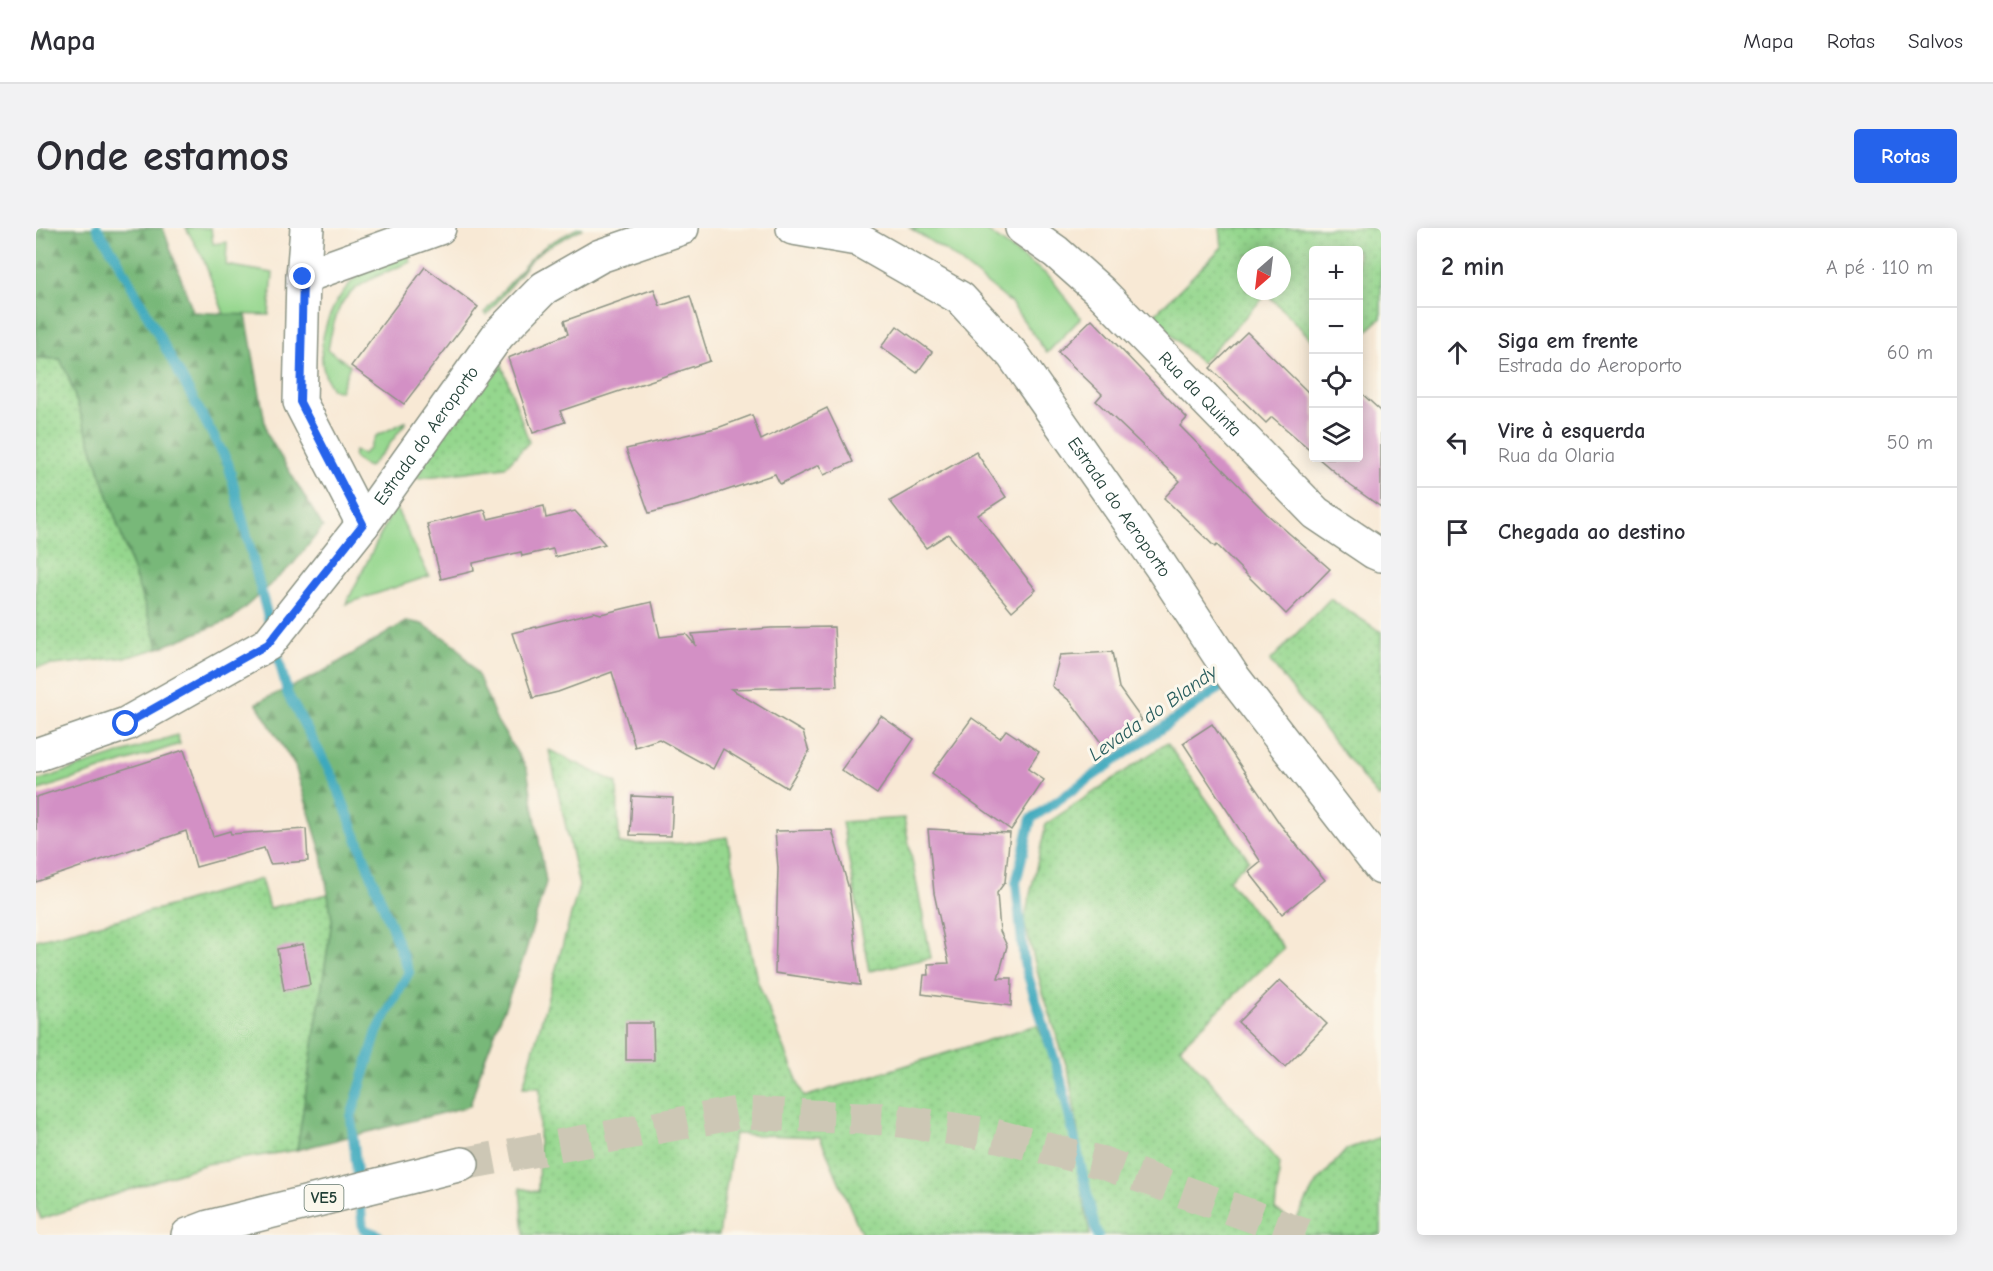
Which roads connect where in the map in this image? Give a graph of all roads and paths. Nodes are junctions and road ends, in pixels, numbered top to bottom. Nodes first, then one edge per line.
1 (307, 228) edge
2 (439, 228) edge
3 (682, 228) edge
4 (793, 228) edge
5 (1022, 228) edge
6 (303, 277) junction
7 (363, 524) junction
8 (1381, 555) edge
9 (36, 755) edge
10 (1381, 868) edge
11 (462, 1164) tunnel mouth
12 (188, 1235) edge

1 - 6 main road
2 - 6 main road
3 - 7 main road, Estrada do Aeroporto
4 - 10 main road, Estrada do Aeroporto
5 - 8 main road, Rua da Quinta
6 - 7 main road
7 - 9 main road, Estrada do Aeroporto
11 - 12 main road, VE5

